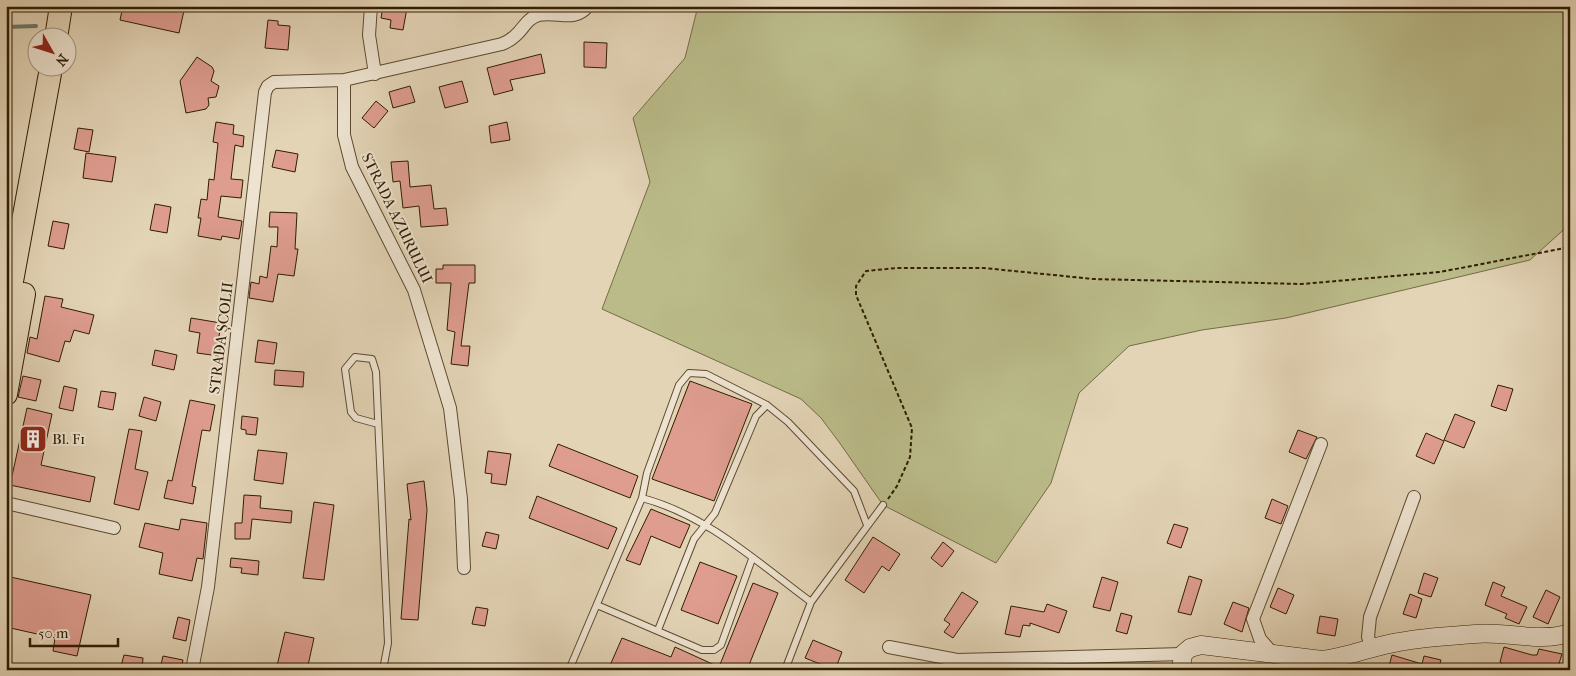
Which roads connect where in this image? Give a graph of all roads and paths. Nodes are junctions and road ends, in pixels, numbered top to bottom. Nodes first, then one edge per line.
1 (61, 6) edge
2 (371, 6) edge
3 (588, 6) edge
4 (58, 28) edge
5 (375, 74) junction
6 (49, 78) edge
7 (344, 80) junction
8 (33, 174) junction
9 (1570, 247) edge
10 (7, 252) edge
11 (6, 314) edge
12 (6, 394) edge
13 (767, 405) junction
14 (378, 424) junction
15 (1321, 444) dead end
16 (1414, 497) dead end
17 (642, 498) junction
18 (6, 503) edge
19 (884, 505) joint
20 (707, 525) junction
21 (867, 525) junction
22 (114, 528) dead end
23 (752, 559) junction
24 (464, 568) dead end
25 (811, 602) junction
26 (597, 605) junction
27 (658, 630) junction
28 (1570, 633) edge
29 (889, 647) dead end
30 (1372, 648) junction
31 (1274, 655) junction
32 (1182, 662) edge
33 (192, 670) edge
34 (383, 670) edge
35 (569, 670) edge
36 (785, 670) edge

1 - 4 highway
2 - 5 street
3 - 5 street
5 - 7 street
6 - 8 highway
7 - 24 street, STRADA AZURULUI
7 - 33 street, STRADA ȘCOLII
8 - 10 highway
8 - 11 highway
8 - 12 highway
9 - 19 path
13 - 17 lane
13 - 20 lane
13 - 21 lane
14 - 14 lane
14 - 34 lane
15 - 31 street
16 - 30 street
17 - 20 lane
17 - 26 lane
18 - 22 street
19 - 21 lane
20 - 23 lane
20 - 27 lane
21 - 25 lane
23 - 25 lane
23 - 27 lane
25 - 36 lane
26 - 27 lane
26 - 35 lane
28 - 30 street
29 - 32 street
30 - 31 street
31 - 32 street

